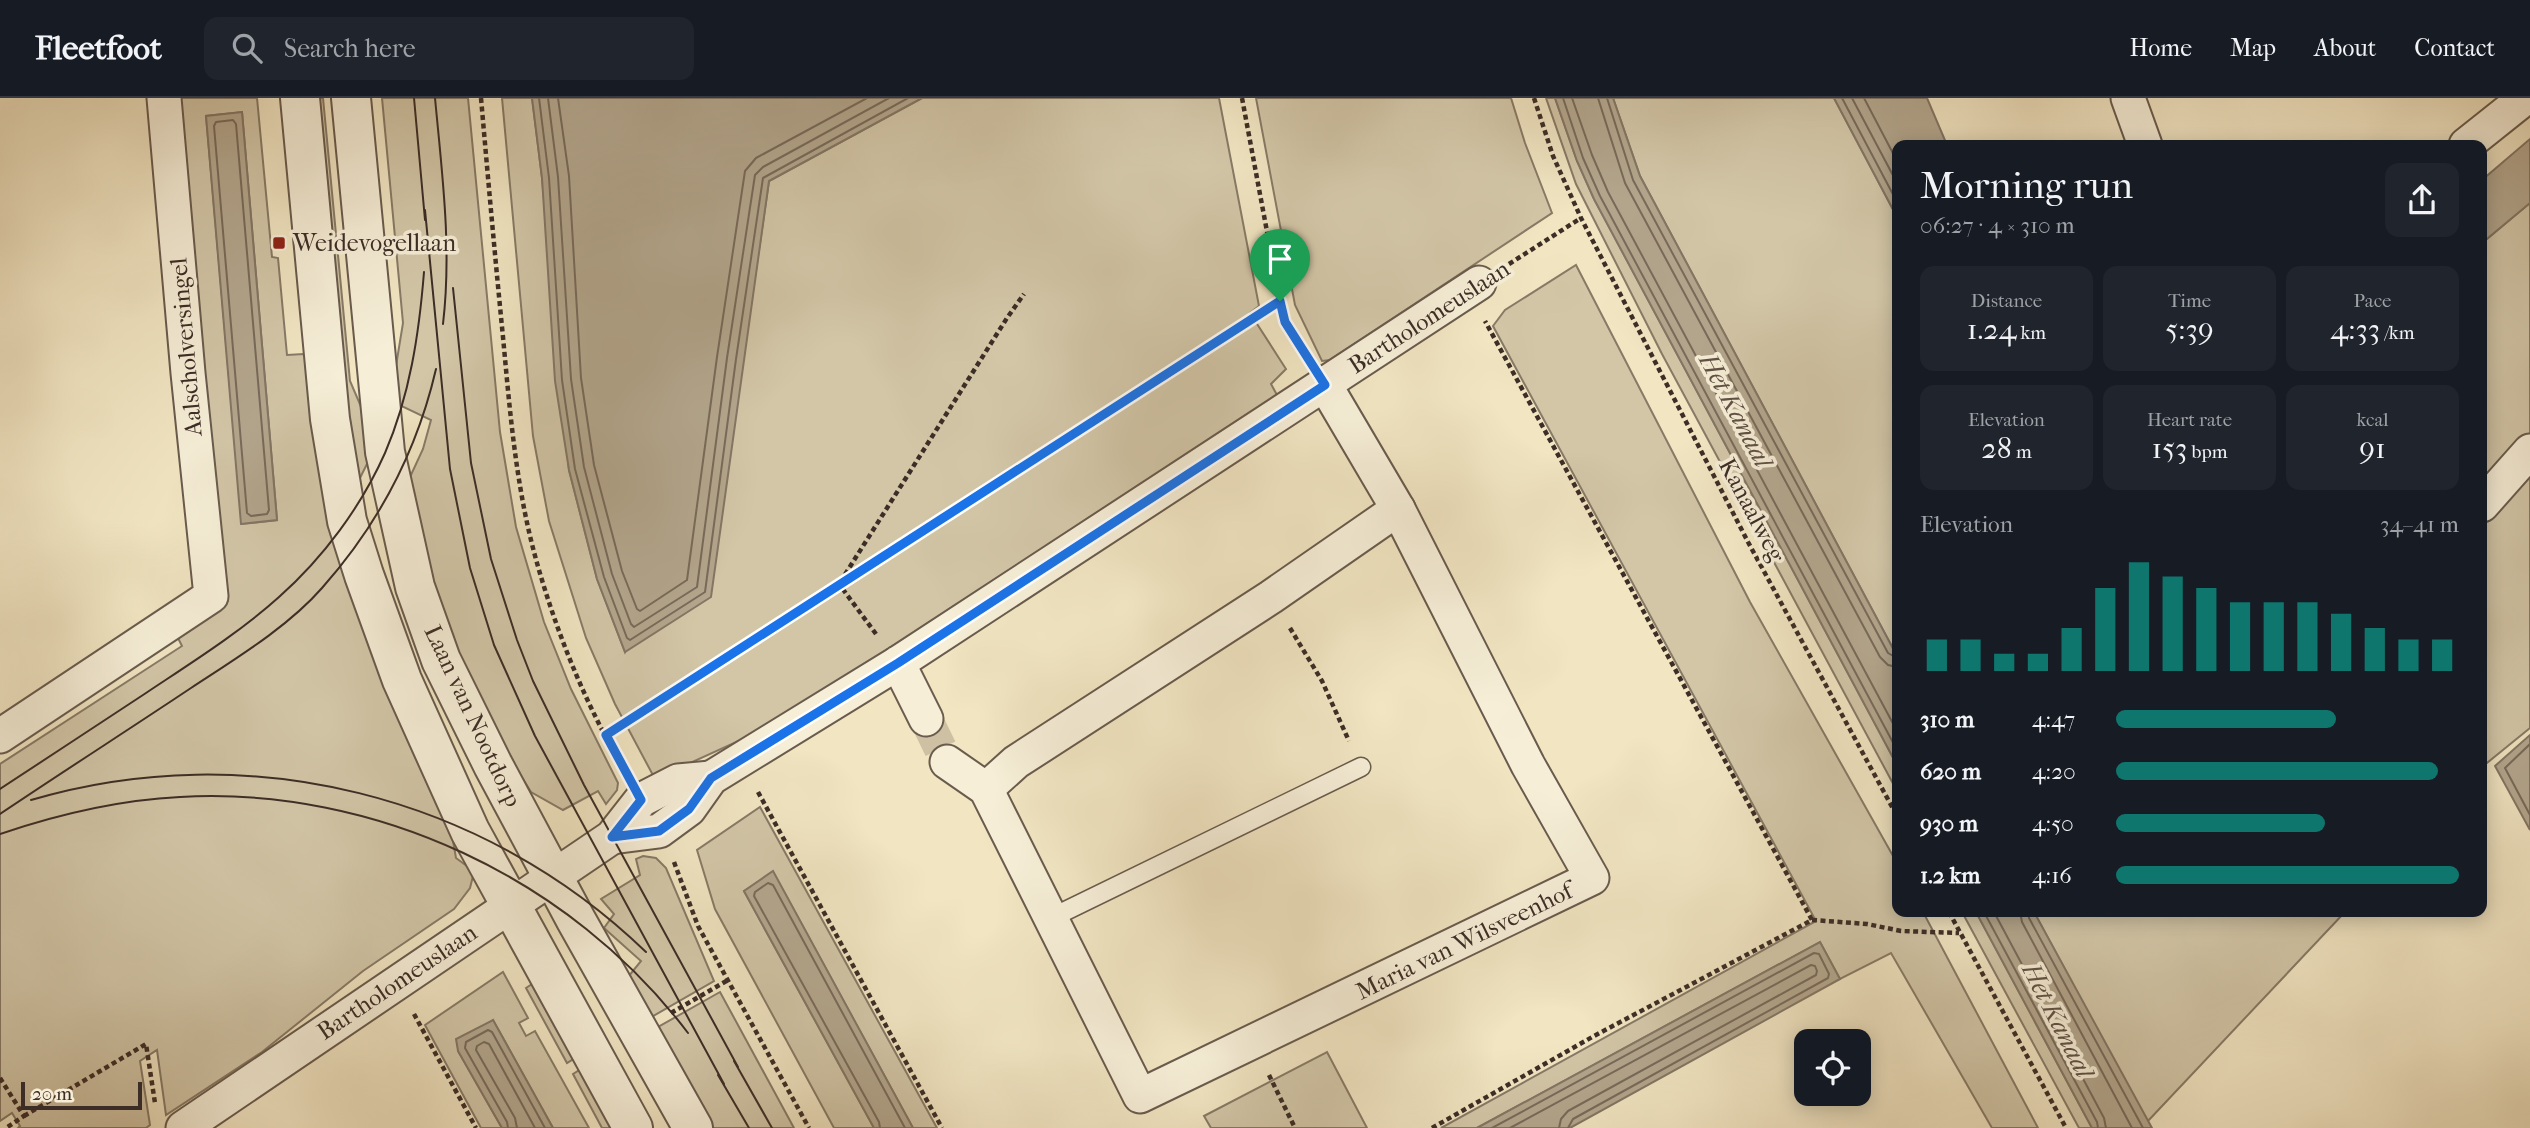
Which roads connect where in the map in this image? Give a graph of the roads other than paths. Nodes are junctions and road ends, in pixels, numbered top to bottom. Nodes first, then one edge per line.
1 (164, 98) edge
2 (300, 98) edge
3 (351, 98) edge
4 (2127, 98) edge
5 (2525, 98) edge
6 (2143, 140) edge
7 (2472, 140) edge
8 (1474, 286) road end
9 (1325, 385) junction
10 (2530, 451) edge
11 (2487, 499) edge
12 (1398, 509) junction
13 (898, 663) junction
14 (926, 719) tunnel mouth
15 (0, 736) edge
16 (947, 762) tunnel mouth
17 (1361, 767) road end
18 (711, 778) junction
19 (986, 789) junction
20 (612, 837) junction
21 (552, 877) junction
22 (511, 905) junction
23 (1051, 918) junction
24 (183, 1128) edge
25 (633, 1128) edge
26 (693, 1128) edge

1 - 15 street, Aalscholversingel
2 - 22 street, Laan van Nootdorp
3 - 21 street, Laan van Nootdorp
4 - 6 street
5 - 7 street
8 - 9 street, Bartholomeuslaan
9 - 12 street, Maria van Wilsveenhof
9 - 13 street, Bartholomeuslaan
10 - 11 street
12 - 19 street
12 - 23 street, Maria van Wilsveenhof
13 - 14 street
13 - 18 street, Bartholomeuslaan
16 - 19 street, Maria van Wilsveenhof
17 - 23 lane
18 - 20 street, Bartholomeuslaan
18 - 20 street, Bartholomeuslaan
19 - 23 street, Maria van Wilsveenhof
20 - 21 street, Bartholomeuslaan
21 - 22 street, Bartholomeuslaan
21 - 26 street, Laan van Nootdorp
22 - 24 street, Bartholomeuslaan
22 - 25 street, Laan van Nootdorp

